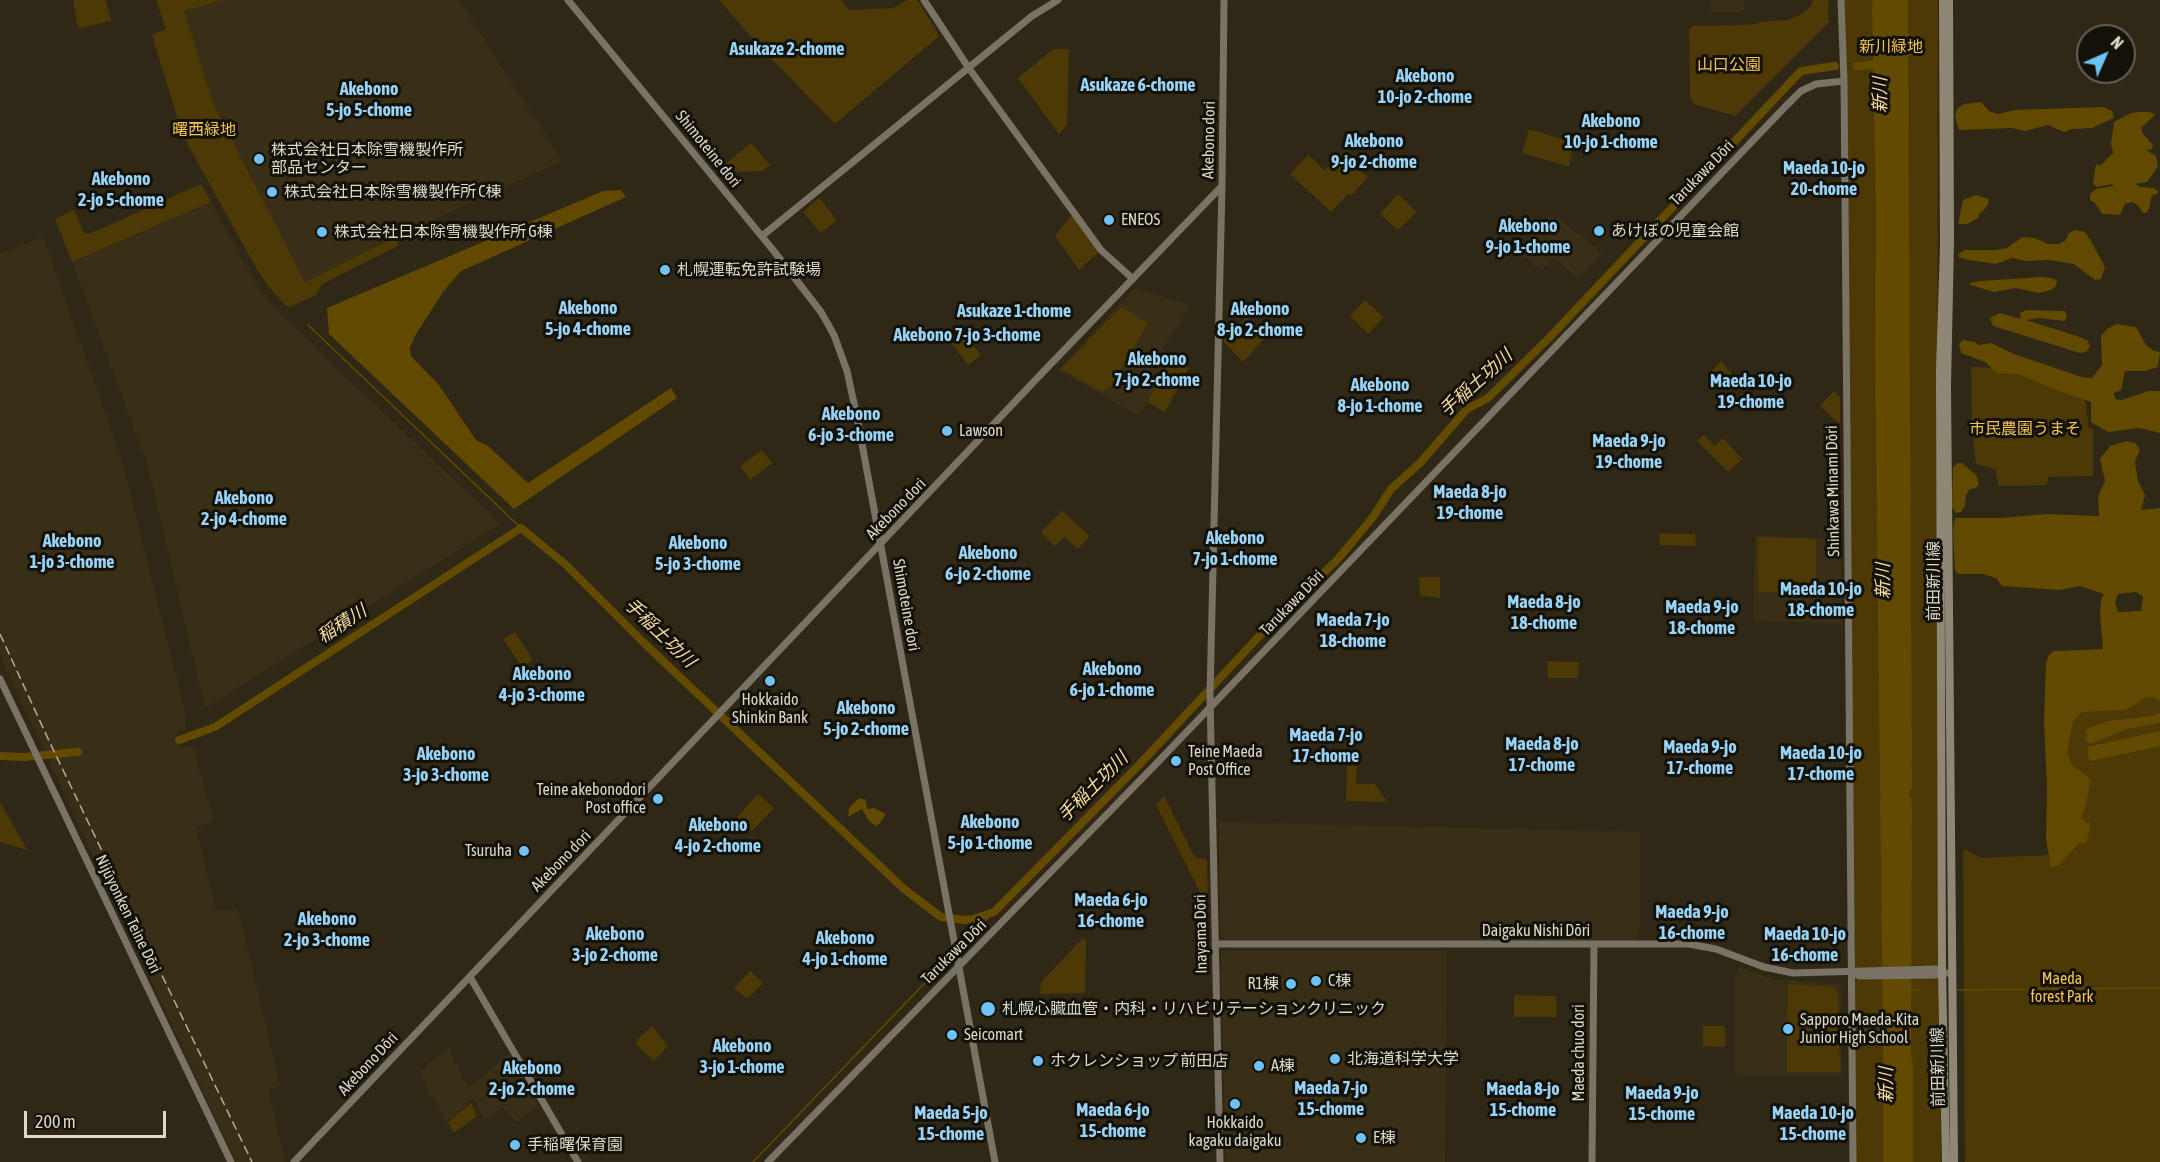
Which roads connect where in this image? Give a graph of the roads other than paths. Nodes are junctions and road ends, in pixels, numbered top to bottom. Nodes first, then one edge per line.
1 (568, 0) edge
2 (924, 0) edge
3 (1058, 0) edge
4 (1224, 0) edge
5 (1841, 0) edge
6 (1943, 0) edge
7 (1949, 0) edge
8 (968, 67) junction
9 (1844, 81) junction
10 (1222, 186) junction
11 (762, 236) junction
12 (1133, 279) junction
13 (880, 544) junction
14 (0, 679) edge
15 (1210, 705) junction
16 (1215, 944) junction
17 (1594, 945) junction
18 (959, 967) junction
19 (1852, 972) junction
20 (1942, 973) junction
21 (470, 977) junction
22 (462, 985) joint
23 (231, 1162) edge
24 (294, 1162) edge
25 (578, 1162) edge
26 (768, 1162) edge
27 (995, 1162) edge
28 (1220, 1162) edge
29 (1592, 1162) edge
30 (1853, 1162) edge
31 (1946, 1162) edge
32 (1954, 1162) edge

1 - 11 street, Shimoteine dori
2 - 8 street
3 - 8 street
4 - 10 street, Akebono dori
5 - 9 street, Shinkawa Minami Dōri
6 - 20 main road, 前田新川線
7 - 20 main road, 前田新川線
8 - 11 street
8 - 12 street
9 - 15 street, Tarukawa Dōri
9 - 19 street, Shinkawa Minami Dōri
10 - 12 street, Akebono dori
10 - 15 street, Inayama Dōri
11 - 13 street, Shimoteine dori
12 - 13 street, Akebono dori
13 - 18 street, Shimoteine dori
13 - 21 street, Akebono dori
14 - 23 street, Nijūyonken Teine Dōri
15 - 16 street, Inayama Dōri
15 - 18 street, Tarukawa Dōri
16 - 17 street, Daigaku Nishi Dōri
16 - 28 street, Inayama Dōri
17 - 19 street, Daigaku Nishi Dōri
17 - 29 street, Maeda chuo dori
18 - 26 street, Tarukawa Dōri
18 - 27 street, Shimoteine dori
19 - 20 street, Daigaku Nishi Dōri
19 - 30 street, Shinkawa Minami Dōri
20 - 31 main road, 前田新川線
20 - 32 main road, 前田新川線
21 - 22 street, Akebono dori
21 - 25 street
22 - 24 street, Akebono Dōri

